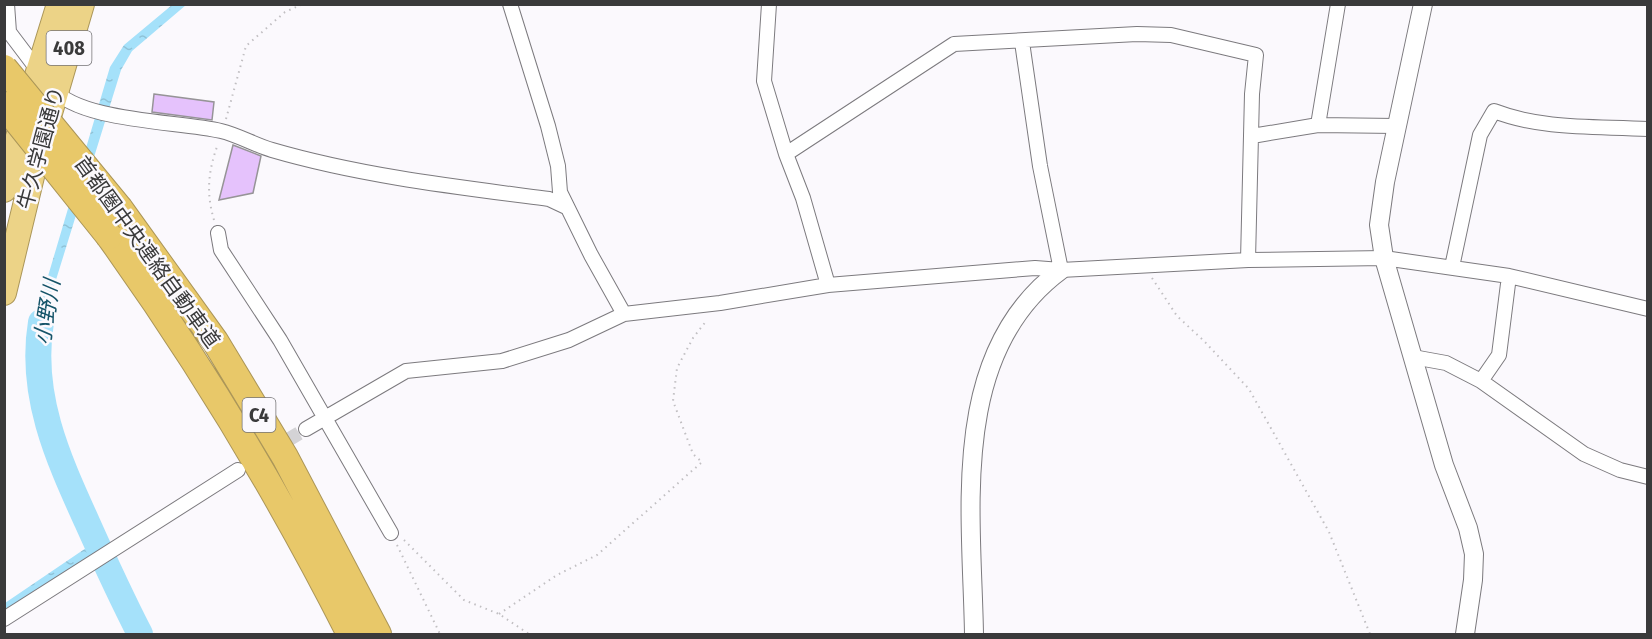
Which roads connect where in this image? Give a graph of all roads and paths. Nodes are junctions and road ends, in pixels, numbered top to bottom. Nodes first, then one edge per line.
1 (8, 4) edge
2 (58, 4) edge
3 (82, 4) edge
4 (303, 4) edge
5 (510, 4) edge
6 (769, 4) edge
7 (1338, 4) edge
8 (1423, 4) edge
9 (1022, 42) junction
10 (4, 68) edge
11 (38, 70) junction
12 (55, 92) junction
13 (4, 105) edge
14 (1318, 125) junction
15 (1396, 126) junction
16 (1647, 129) edge
17 (222, 131) junction
18 (1252, 136) junction
19 (786, 154) junction
20 (4, 190) edge
21 (566, 207) junction
22 (218, 233) joint
23 (1384, 258) junction
24 (1248, 261) junction
25 (1146, 265) junction
26 (1452, 267) junction
27 (1060, 270) junction
28 (1509, 276) junction
29 (828, 285) junction
30 (4, 292) edge
31 (720, 303) junction
32 (1647, 309) edge
33 (624, 314) junction
34 (1413, 357) junction
35 (1481, 381) junction
36 (325, 417) junction
37 (306, 429) tunnel mouth
38 (238, 470) tunnel mouth
39 (1647, 477) edge
40 (391, 533) junction
41 (499, 614) junction
42 (4, 619) edge
43 (350, 634) edge
44 (378, 634) edge
45 (440, 634) edge
46 (529, 634) edge
47 (974, 634) edge
48 (1370, 634) edge
49 (1465, 634) edge

1 - 11 street
2 - 11 highway, 牛久学園通り / 408
3 - 12 highway, 牛久学園通り / 408
4 - 17 path
5 - 21 street
6 - 19 street
7 - 14 street
8 - 15 street
9 - 18 street
9 - 19 street
9 - 27 street
10 - 44 highway, 首都圏中央連絡自動車道 / C4, bridge
11 - 12 street
11 - 20 highway, 牛久学園通り / 408
12 - 17 street
12 - 30 highway, 牛久学園通り / 408
13 - 43 highway, 首都圏中央連絡自動車道 / C4, bridge
14 - 15 street
14 - 18 street
15 - 23 street
16 - 26 street
17 - 21 street
17 - 22 path
18 - 24 street
19 - 29 street
21 - 33 street
22 - 36 street
23 - 24 street
23 - 26 street
23 - 34 street
24 - 25 street
25 - 27 street
25 - 48 path
26 - 28 street
27 - 29 street
27 - 47 street
28 - 32 street
28 - 35 street
29 - 31 street
31 - 33 street
31 - 41 path
33 - 36 street
34 - 35 street
34 - 49 street
35 - 39 street
36 - 37 street
36 - 40 street
38 - 42 street
40 - 41 path
40 - 45 path
41 - 46 path

